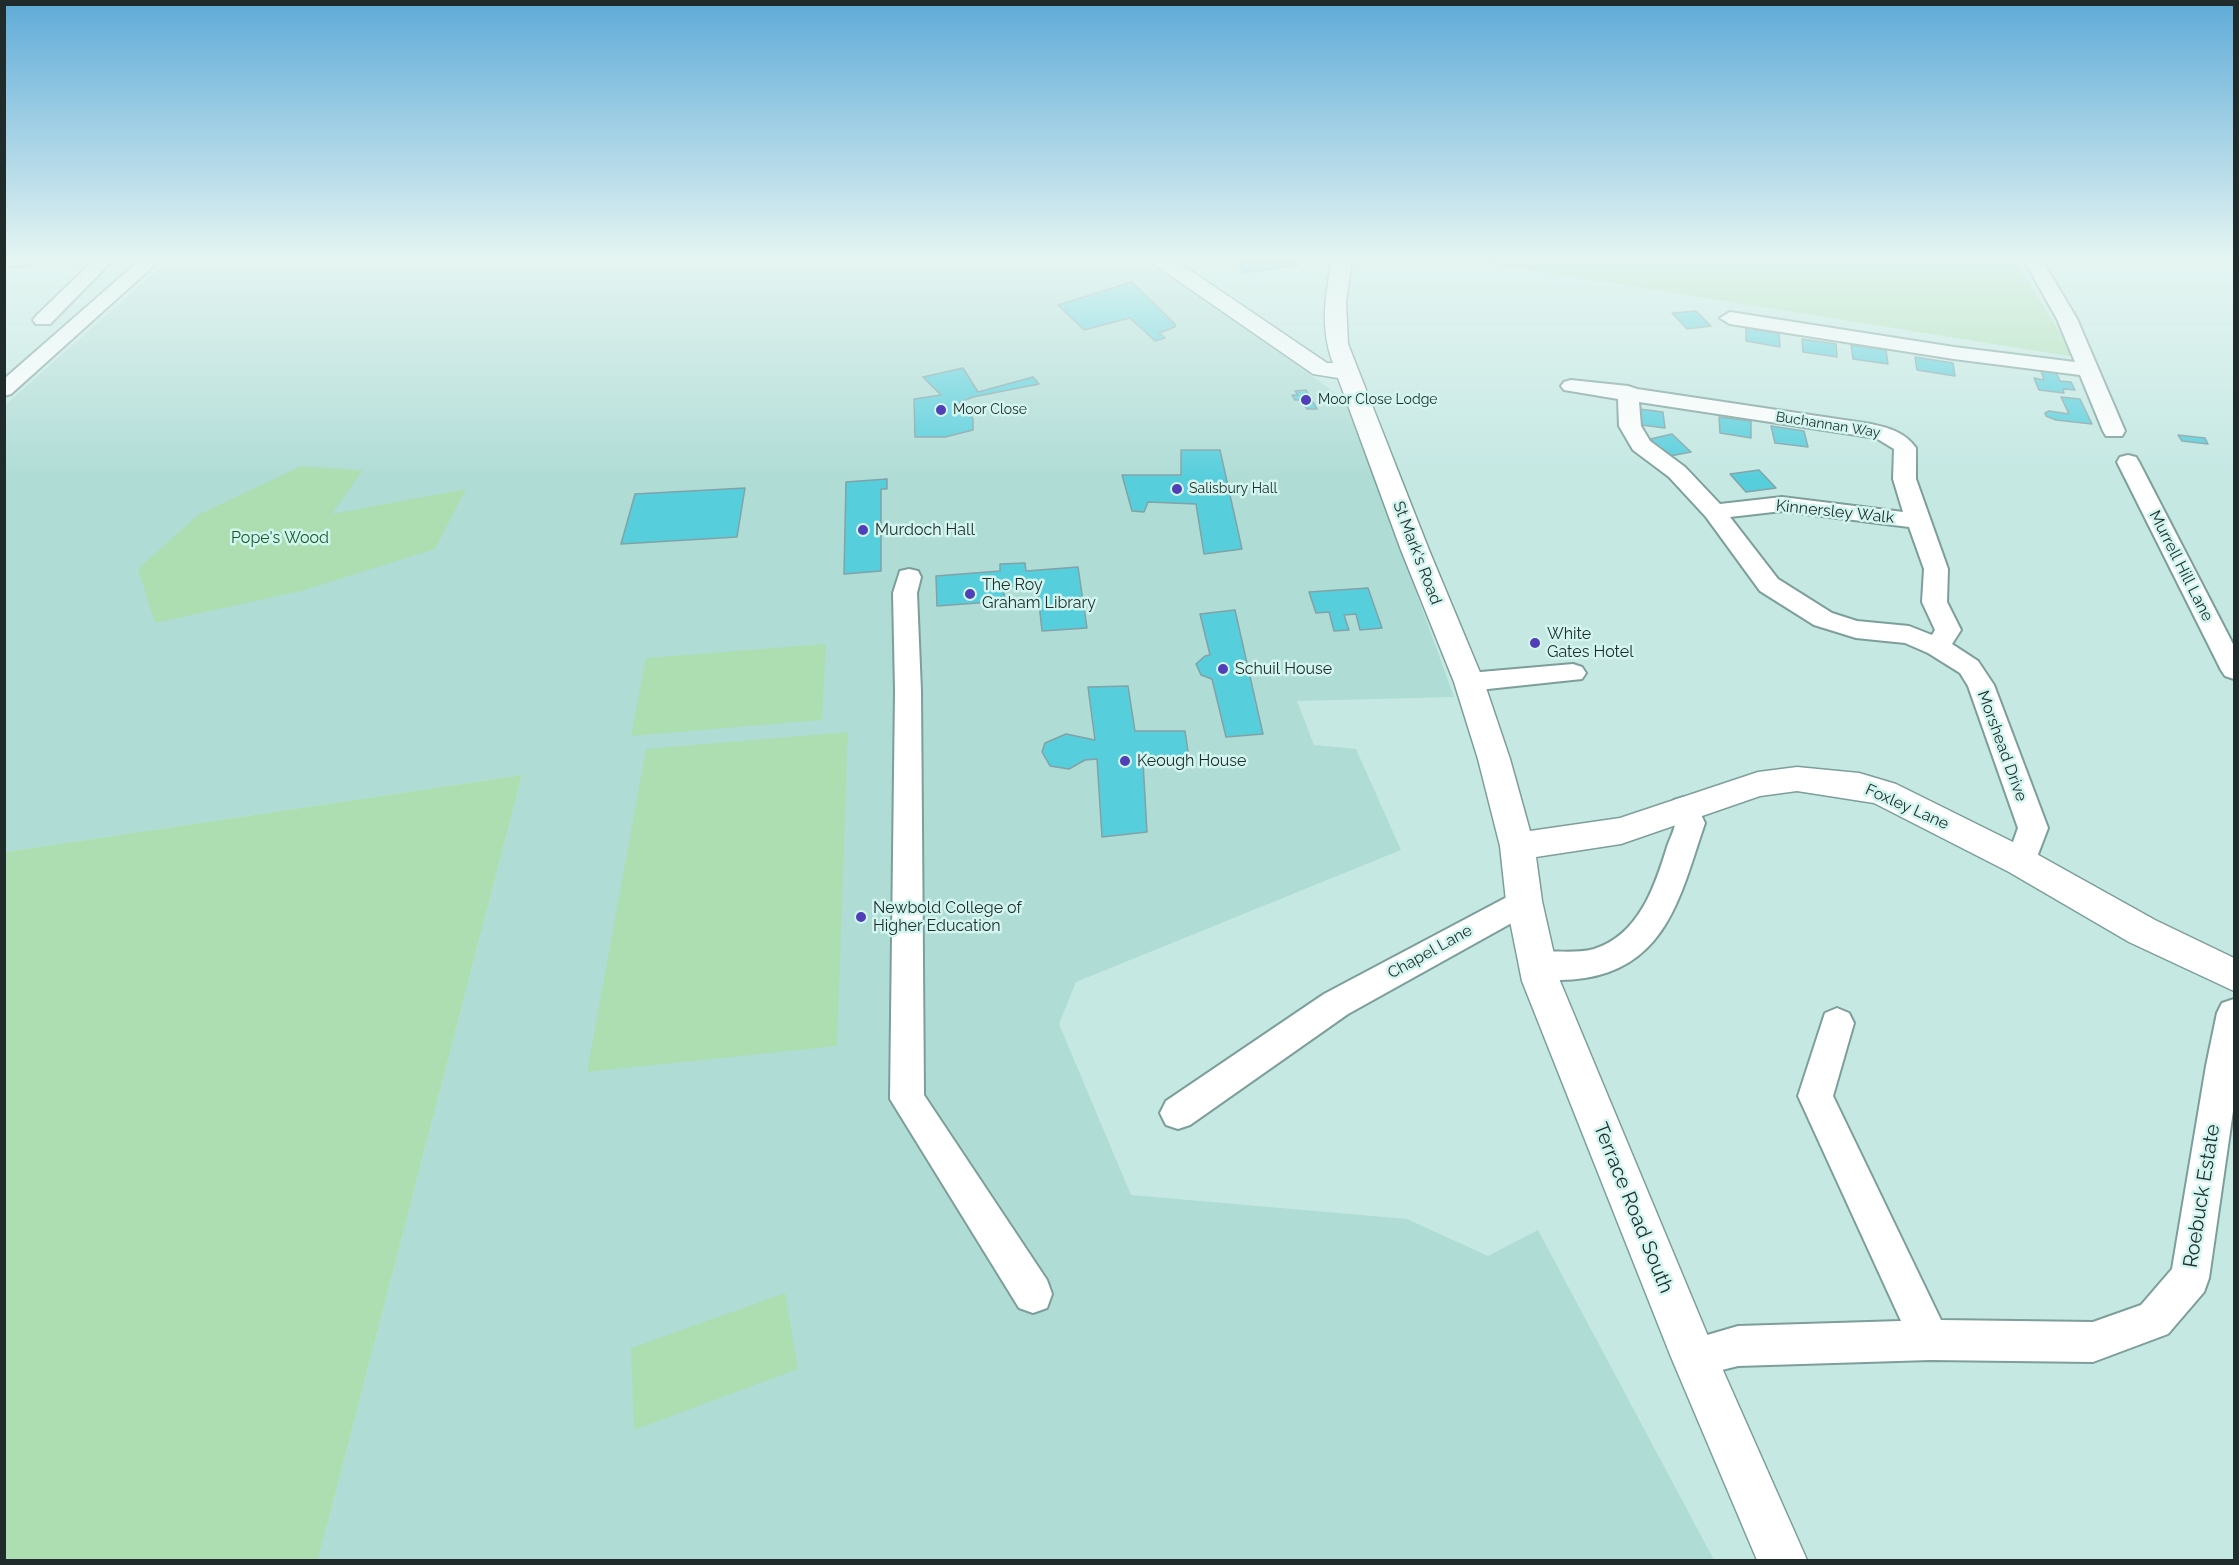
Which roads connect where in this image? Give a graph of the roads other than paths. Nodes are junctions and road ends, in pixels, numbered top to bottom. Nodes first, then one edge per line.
1 (68, 333) edge
2 (1268, 333) edge
3 (1336, 333) edge
4 (1827, 333) edge
5 (2073, 333) edge
6 (2087, 370) junction
7 (1346, 372) junction
8 (1572, 386) dead end
9 (4, 390) edge
10 (1628, 392) junction
11 (2114, 431) dead end
12 (2128, 462) dead end
13 (1714, 512) junction
14 (1919, 521) junction
15 (909, 577) dead end
16 (1937, 647) junction
17 (2235, 670) edge
18 (1573, 673) dead end
19 (1469, 682) junction
20 (1684, 808) junction
21 (1517, 846) junction
22 (2021, 862) junction
23 (1524, 901) junction
24 (1537, 965) junction
25 (2235, 975) edge
26 (2235, 1013) edge
27 (1837, 1023) dead end
28 (1178, 1113) dead end
29 (1033, 1294) dead end
30 (1930, 1340) junction
31 (1694, 1357) junction
32 (1782, 1560) edge

1 - 9 street
2 - 7 street
3 - 7 street, St Mark's Road
4 - 6 street
5 - 6 street
6 - 11 street
7 - 19 street, St Mark's Road
8 - 10 street, Buchannan Way
10 - 13 street, Morshead Drive
10 - 14 street, Buchannan Way
12 - 17 street, Murrell Hill Lane
13 - 14 street, Kinnersley Walk
13 - 16 street, Morshead Drive
14 - 16 street, Buchannan Way
15 - 29 street
16 - 22 street, Morshead Drive
18 - 19 street
19 - 21 street, St Mark's Road
20 - 21 street, Foxley Lane
20 - 22 street, Foxley Lane
20 - 24 street
21 - 23 street, Terrace Road South
22 - 25 street, Foxley Lane
23 - 24 street, Terrace Road South
23 - 28 street, Chapel Lane
24 - 31 street, Terrace Road South
26 - 30 street, Roebuck Estate
27 - 30 street
30 - 31 street, Roebuck Estate
31 - 32 street, Terrace Road South

